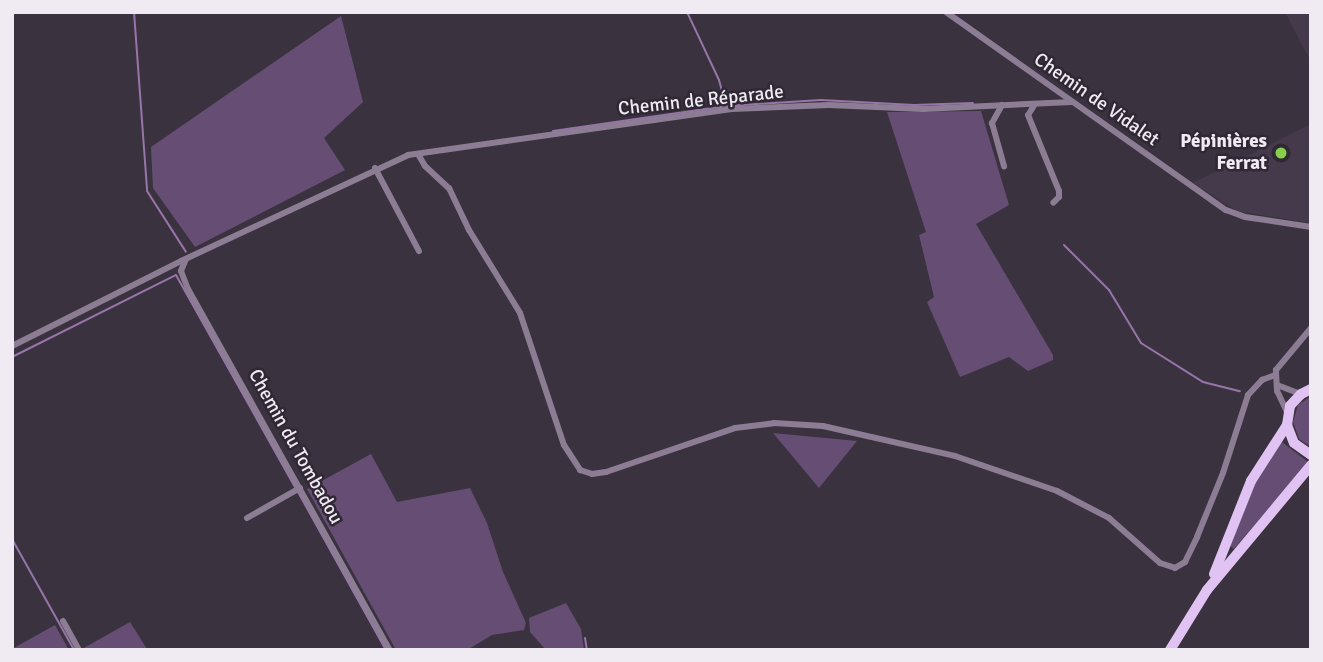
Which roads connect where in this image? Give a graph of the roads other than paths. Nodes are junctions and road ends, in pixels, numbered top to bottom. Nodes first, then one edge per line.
1 (946, 12) edge
2 (1072, 102) junction
3 (1035, 104) junction
4 (1002, 106) junction
5 (418, 154) junction
6 (1004, 166) dead end
7 (375, 168) junction
8 (1053, 203) dead end
9 (1311, 227) edge
10 (419, 250) dead end
11 (186, 259) junction
12 (1311, 328) edge
13 (12, 346) edge
14 (1275, 375) junction
15 (1276, 384) junction
16 (1308, 390) edge
17 (1287, 419) junction
18 (1311, 455) edge
19 (1311, 465) edge
20 (300, 488) junction
21 (247, 518) dead end
22 (1207, 590) junction
23 (64, 621) dead end
24 (79, 650) edge
25 (390, 650) edge
26 (1170, 650) edge

1 - 2 street, Chemin de Vidalet
2 - 3 street, Chemin de Réparade
2 - 9 street, Chemin de Vidalet
3 - 4 street, Chemin de Réparade
3 - 8 street
4 - 5 street, Chemin de Réparade
4 - 6 street
5 - 7 street, Chemin de Réparade
5 - 14 street
7 - 10 street
7 - 11 street, Chemin de Réparade
11 - 13 street, Chemin de Réparade
11 - 20 street, Chemin du Tombadou
12 - 14 street
14 - 15 street
15 - 16 street
15 - 17 street
16 - 17 main road
17 - 18 main road
17 - 22 main road
19 - 22 main road
20 - 21 street
20 - 25 street, Chemin du Tombadou
22 - 26 main road
23 - 24 street

